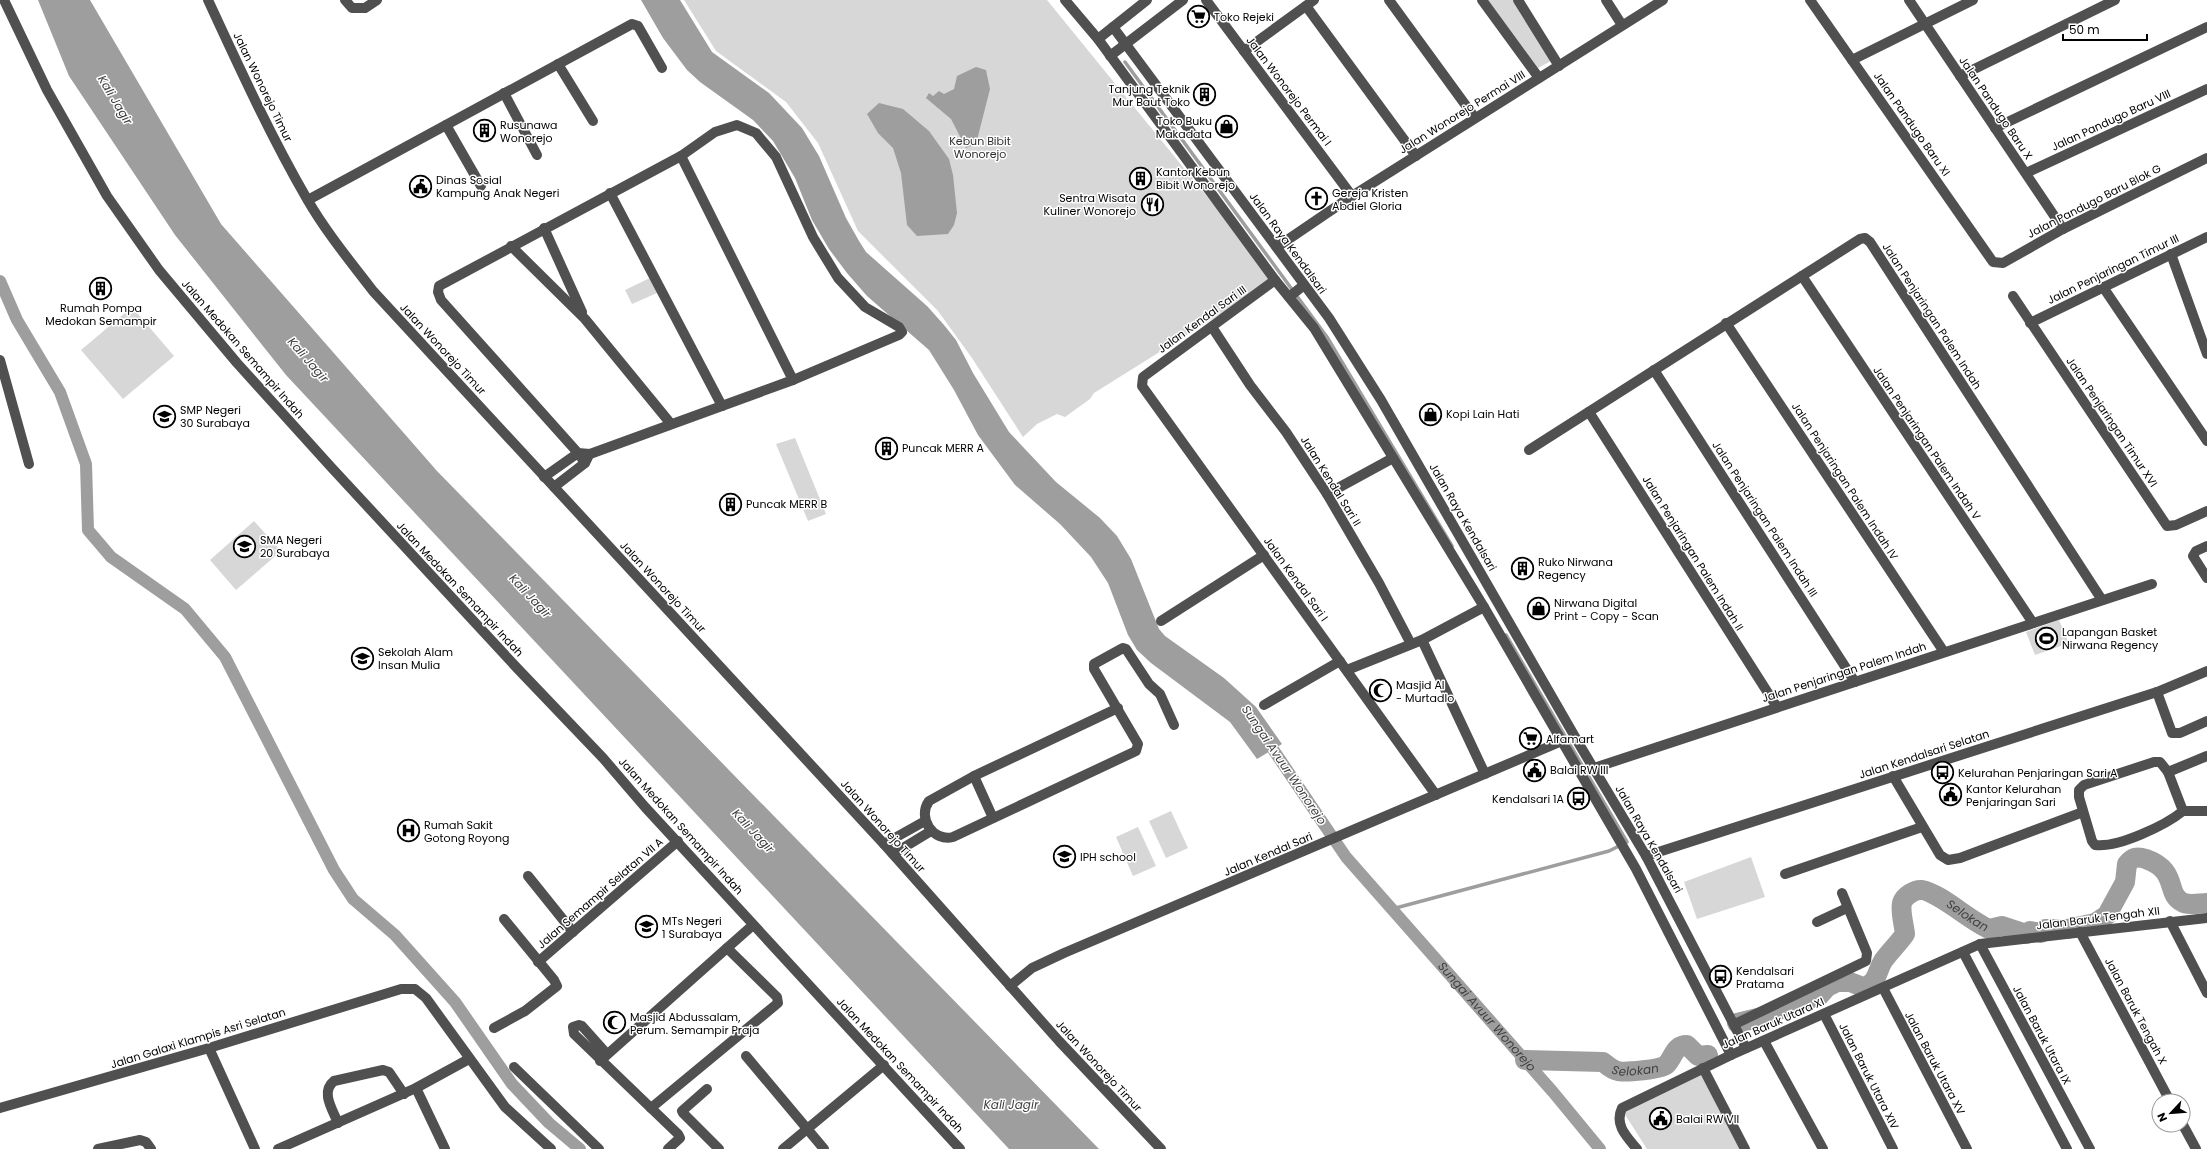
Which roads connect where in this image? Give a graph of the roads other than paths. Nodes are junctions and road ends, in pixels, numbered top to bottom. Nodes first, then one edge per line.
1 (4, 0) edge
2 (208, 0) edge
3 (345, 0) edge
4 (378, 0) edge
5 (1065, 0) edge
6 (1147, 0) edge
7 (1183, 0) edge
8 (1206, 0) edge
9 (1389, 0) edge
10 (1482, 0) edge
11 (1518, 0) edge
12 (1606, 0) edge
13 (1662, 0) edge
14 (1810, 0) edge
15 (1909, 0) edge
16 (1973, 0) edge
17 (2115, 0) edge
18 (1310, 3) edge
19 (1925, 24) junction
20 (1622, 25) junction
21 (1113, 27) junction
22 (2207, 27) edge
23 (1098, 39) junction
24 (1127, 43) junction
25 (1244, 51) junction
26 (1110, 56) junction
27 (1852, 60) junction
28 (558, 64) junction
29 (1559, 66) junction
30 (662, 68) dead end
31 (1960, 76) junction
32 (1539, 78) junction
33 (2207, 88) edge
34 (504, 93) junction
35 (1475, 118) junction
36 (593, 121) dead end
37 (446, 125) junction
38 (1995, 128) junction
39 (537, 155) dead end
40 (681, 156) junction
41 (1416, 156) junction
42 (2207, 158) edge
43 (2026, 173) junction
44 (481, 186) dead end
45 (610, 193) junction
46 (1352, 196) junction
47 (308, 200) junction
48 (544, 228) junction
49 (2063, 229) junction
50 (2207, 237) edge
51 (511, 246) junction
52 (1277, 247) junction
53 (2171, 254) junction
54 (1993, 262) joint
55 (1802, 276) junction
56 (1275, 280) junction
57 (1304, 285) junction
58 (2103, 287) junction
59 (2013, 296) dead end
60 (1289, 297) junction
61 (585, 319) junction
62 (2030, 323) junction
63 (1726, 324) junction
64 (1212, 327) junction
65 (2207, 354) edge
66 (0, 360) edge
67 (1654, 370) junction
68 (1143, 378) joint
69 (794, 380) junction
70 (4, 388) edge
71 (722, 406) junction
72 (1589, 412) junction
73 (671, 424) junction
74 (2207, 441) edge
75 (1529, 450) dead end
76 (578, 454) junction
77 (587, 458) junction
78 (1393, 458) junction
79 (29, 464) dead end
80 (544, 477) junction
81 (554, 487) junction
82 (1327, 494) junction
83 (2207, 511) edge
84 (2207, 546) edge
85 (1264, 555) junction
86 (2207, 578) edge
87 (2152, 584) dead end
88 (2102, 600) junction
89 (1484, 607) junction
90 (1161, 620) dead end
91 (2033, 623) junction
92 (1422, 640) junction
93 (1411, 644) junction
94 (1944, 652) junction
95 (1340, 661) junction
96 (1347, 670) junction
97 (2207, 671) edge
98 (1855, 682) junction
99 (2157, 692) junction
100 (1264, 705) dead end
101 (1777, 707) junction
102 (1118, 708) junction
103 (2207, 721) edge
104 (1174, 725) dead end
105 (1562, 741) junction
106 (2207, 756) edge
107 (1594, 768) junction
108 (2168, 772) junction
109 (1485, 774) junction
110 (974, 776) junction
111 (1893, 776) junction
112 (1436, 795) junction
113 (2183, 810) junction
114 (2207, 811) edge
115 (2083, 812) junction
116 (993, 818) junction
117 (926, 821) junction
118 (1922, 827) junction
119 (931, 831) junction
120 (678, 841) junction
121 (884, 844) junction
122 (893, 854) junction
123 (1646, 856) junction
124 (1785, 874) dead end
125 (528, 876) dead end
126 (1667, 893) junction
127 (1842, 893) dead end
128 (1653, 900) junction
129 (1847, 908) junction
130 (2207, 918) edge
131 (504, 919) dead end
132 (2170, 921) junction
133 (1817, 922) dead end
134 (753, 925) junction
135 (573, 932) junction
136 (2080, 932) junction
137 (1980, 944) junction
138 (727, 948) junction
139 (1963, 952) junction
140 (538, 962) junction
141 (1010, 986) junction
142 (1883, 988) junction
143 (2207, 992) edge
144 (1824, 1014) junction
145 (1735, 1024) junction
146 (494, 1028) dead end
147 (573, 1028) dead end
148 (1764, 1041) junction
149 (209, 1048) junction
150 (1746, 1048) junction
151 (1731, 1055) junction
152 (746, 1056) dead end
153 (603, 1057) junction
154 (469, 1059) junction
155 (884, 1065) junction
156 (514, 1067) dead end
157 (1703, 1068) junction
158 (416, 1088) junction
159 (707, 1089) dead end
160 (2166, 1093) edge
161 (404, 1094) junction
162 (0, 1108) edge
163 (651, 1108) junction
164 (338, 1123) junction
165 (808, 1130) junction
166 (2187, 1133) edge
167 (98, 1149) edge
168 (151, 1149) edge
169 (255, 1149) edge
170 (278, 1149) edge
171 (445, 1149) edge
172 (550, 1149) edge
173 (599, 1149) edge
174 (668, 1149) edge
175 (719, 1149) edge
176 (783, 1149) edge
177 (824, 1149) edge
178 (960, 1149) edge
179 (1161, 1149) edge
180 (1638, 1149) edge
181 (1745, 1149) edge
182 (1822, 1149) edge
183 (1893, 1149) edge
184 (1966, 1149) edge
185 (2067, 1149) edge
186 (2090, 1149) edge
187 (2196, 1149) edge

1 - 120 street, Jalan Medokan Semampir Indah
2 - 47 street, Jalan Wonorejo Timur
3 - 4 street
5 - 23 street
6 - 21 street
7 - 24 street
8 - 25 street, Jalan Wonorejo Permai I
9 - 35 street
10 - 32 street
11 - 29 street
12 - 20 street
13 - 20 street, Jalan Wonorejo Permai VIII
14 - 27 street, Jalan Pandugo Baru XI
15 - 19 street, Jalan Pandugo Baru X
16 - 19 street
17 - 31 street
18 - 25 street
18 - 41 street
19 - 27 street
19 - 31 street, Jalan Pandugo Baru X
20 - 29 street, Jalan Wonorejo Permai VIII
21 - 23 street
21 - 24 street, Jalan Raya Kendalsari
22 - 38 street
23 - 26 street
24 - 26 street
24 - 52 street, Jalan Raya Kendalsari
25 - 46 street, Jalan Wonorejo Permai I
26 - 56 street
27 - 54 street, Jalan Pandugo Baru XI
28 - 30 street
28 - 34 street
28 - 36 street
29 - 32 street, Jalan Wonorejo Permai VIII
31 - 38 street, Jalan Pandugo Baru X
32 - 35 street, Jalan Wonorejo Permai VIII
33 - 43 street, Jalan Pandugo Baru VIII
34 - 37 street
34 - 39 street
35 - 41 street, Jalan Wonorejo Permai VIII
37 - 44 street
37 - 47 street
38 - 43 street, Jalan Pandugo Baru X
40 - 45 street
40 - 69 street
40 - 69 street
41 - 46 street, Jalan Wonorejo Permai VIII
42 - 49 street, Jalan Pandugo Baru Blok G
43 - 49 street, Jalan Pandugo Baru X
45 - 48 street
45 - 71 street
46 - 52 street, Jalan Wonorejo Permai VIII
47 - 80 street, Jalan Wonorejo Timur
48 - 51 street
48 - 61 street
49 - 54 street, Jalan Pandugo Baru Blok G
50 - 53 street, Jalan Penjaringan Timur III
51 - 61 street
51 - 76 street
52 - 57 street, Jalan Raya Kendalsari
53 - 58 street, Jalan Penjaringan Timur III
53 - 65 street
55 - 63 street, Jalan Penjaringan Palem Indah
55 - 88 street, Jalan Penjaringan Palem Indah
55 - 91 street, Jalan Penjaringan Palem Indah V
56 - 60 street
56 - 64 street, Jalan Kendal Sari III
57 - 60 street
57 - 107 street, Jalan Raya Kendalsari
58 - 62 street, Jalan Penjaringan Timur III
58 - 74 street
59 - 62 street, Jalan Penjaringan Timur XVI
60 - 78 street
61 - 73 street
62 - 83 street, Jalan Penjaringan Timur XVI
63 - 67 street, Jalan Penjaringan Palem Indah
63 - 94 street, Jalan Penjaringan Palem Indah IV
64 - 68 street, Jalan Kendal Sari III
64 - 82 street, Jalan Kendal Sari II
66 - 70 street
67 - 72 street, Jalan Penjaringan Palem Indah
67 - 98 street, Jalan Penjaringan Palem Indah III
68 - 85 street, Jalan Kendal Sari I
69 - 71 street
70 - 79 street
71 - 73 street
72 - 75 street, Jalan Penjaringan Palem Indah
72 - 101 street, Jalan Penjaringan Palem Indah II
73 - 77 street
76 - 77 street
76 - 80 street
77 - 81 street
78 - 82 street
78 - 89 street
80 - 81 street, Jalan Wonorejo Timur
81 - 121 street, Jalan Wonorejo Timur
82 - 93 street, Jalan Kendal Sari II
84 - 86 street
85 - 90 street
85 - 95 street, Jalan Kendal Sari I
87 - 88 street, Jalan Penjaringan Palem Indah
88 - 91 street, Jalan Penjaringan Palem Indah
89 - 92 street
89 - 105 street
91 - 94 street, Jalan Penjaringan Palem Indah
92 - 93 street
92 - 109 street
93 - 96 street
94 - 98 street, Jalan Penjaringan Palem Indah
95 - 96 street, Jalan Kendal Sari I
95 - 100 street
96 - 112 street, Jalan Kendal Sari I
97 - 99 street, Jalan Kendalsari Selatan
98 - 101 street, Jalan Penjaringan Palem Indah
99 - 103 street
99 - 111 street, Jalan Kendalsari Selatan
101 - 107 street, Jalan Penjaringan Palem Indah
102 - 104 street
102 - 110 street
102 - 116 street
105 - 109 street, Jalan Kendal Sari
105 - 128 street
106 - 108 street
107 - 123 street, Jalan Raya Kendalsari
108 - 113 street
108 - 115 street
109 - 112 street, Jalan Kendal Sari
110 - 116 street
110 - 117 street
111 - 118 street
111 - 123 street, Jalan Kendalsari Selatan
112 - 141 street, Jalan Kendal Sari
113 - 114 street
113 - 115 street
115 - 118 street
116 - 119 street
117 - 119 street
117 - 121 street
118 - 124 street
119 - 122 street
120 - 134 street, Jalan Medokan Semampir Indah
120 - 135 street, Jalan Semampir Selatan VII A
121 - 122 street, Jalan Wonorejo Timur
122 - 141 street, Jalan Wonorejo Timur
123 - 126 street, Jalan Raya Kendalsari
125 - 135 street
126 - 128 street
126 - 145 street, Jalan Raya Kendalsari
127 - 129 street
128 - 151 street
129 - 133 street
129 - 145 street
130 - 132 street, Jalan Baruk Tengah XII
131 - 140 street, Jalan Semampir Selatan VII A
132 - 136 street, Jalan Baruk Tengah XII
132 - 143 street
134 - 138 street
134 - 155 street, Jalan Medokan Semampir Indah
135 - 140 street, Jalan Semampir Selatan VII A
136 - 137 street, Jalan Baruk Tengah XII
136 - 160 street, Jalan Baruk Tengah X
137 - 139 street, Jalan Baruk Utara XI
137 - 186 street, Jalan Baruk Utara IX
138 - 153 street
138 - 163 street
139 - 142 street, Jalan Baruk Utara XI
139 - 185 street
140 - 146 street, Jalan Semampir Selatan VII A
141 - 179 street, Jalan Wonorejo Timur
142 - 144 street, Jalan Baruk Utara XI
142 - 184 street, Jalan Baruk Utara XV
144 - 148 street, Jalan Baruk Utara XI
144 - 183 street, Jalan Baruk Utara XIV
145 - 150 street, Jalan Raya Kendalsari
147 - 153 street
148 - 150 street, Jalan Baruk Utara XI
148 - 182 street
149 - 154 street, Jalan Galaxi Klampis Asri Selatan
149 - 162 street, Jalan Galaxi Klampis Asri Selatan
149 - 169 street
150 - 151 street, Jalan Baruk Utara XI
151 - 157 street, Jalan Baruk Utara XI
152 - 165 street
153 - 163 street
154 - 158 street
154 - 172 street
155 - 165 street
155 - 178 street, Jalan Medokan Semampir Indah
156 - 173 street
157 - 180 street, Jalan Baruk Utara XI
157 - 181 street
158 - 161 street
158 - 171 street
159 - 175 street
161 - 164 street
161 - 164 street
163 - 174 street
164 - 170 street
165 - 176 street
165 - 177 street
166 - 187 street
167 - 168 street

